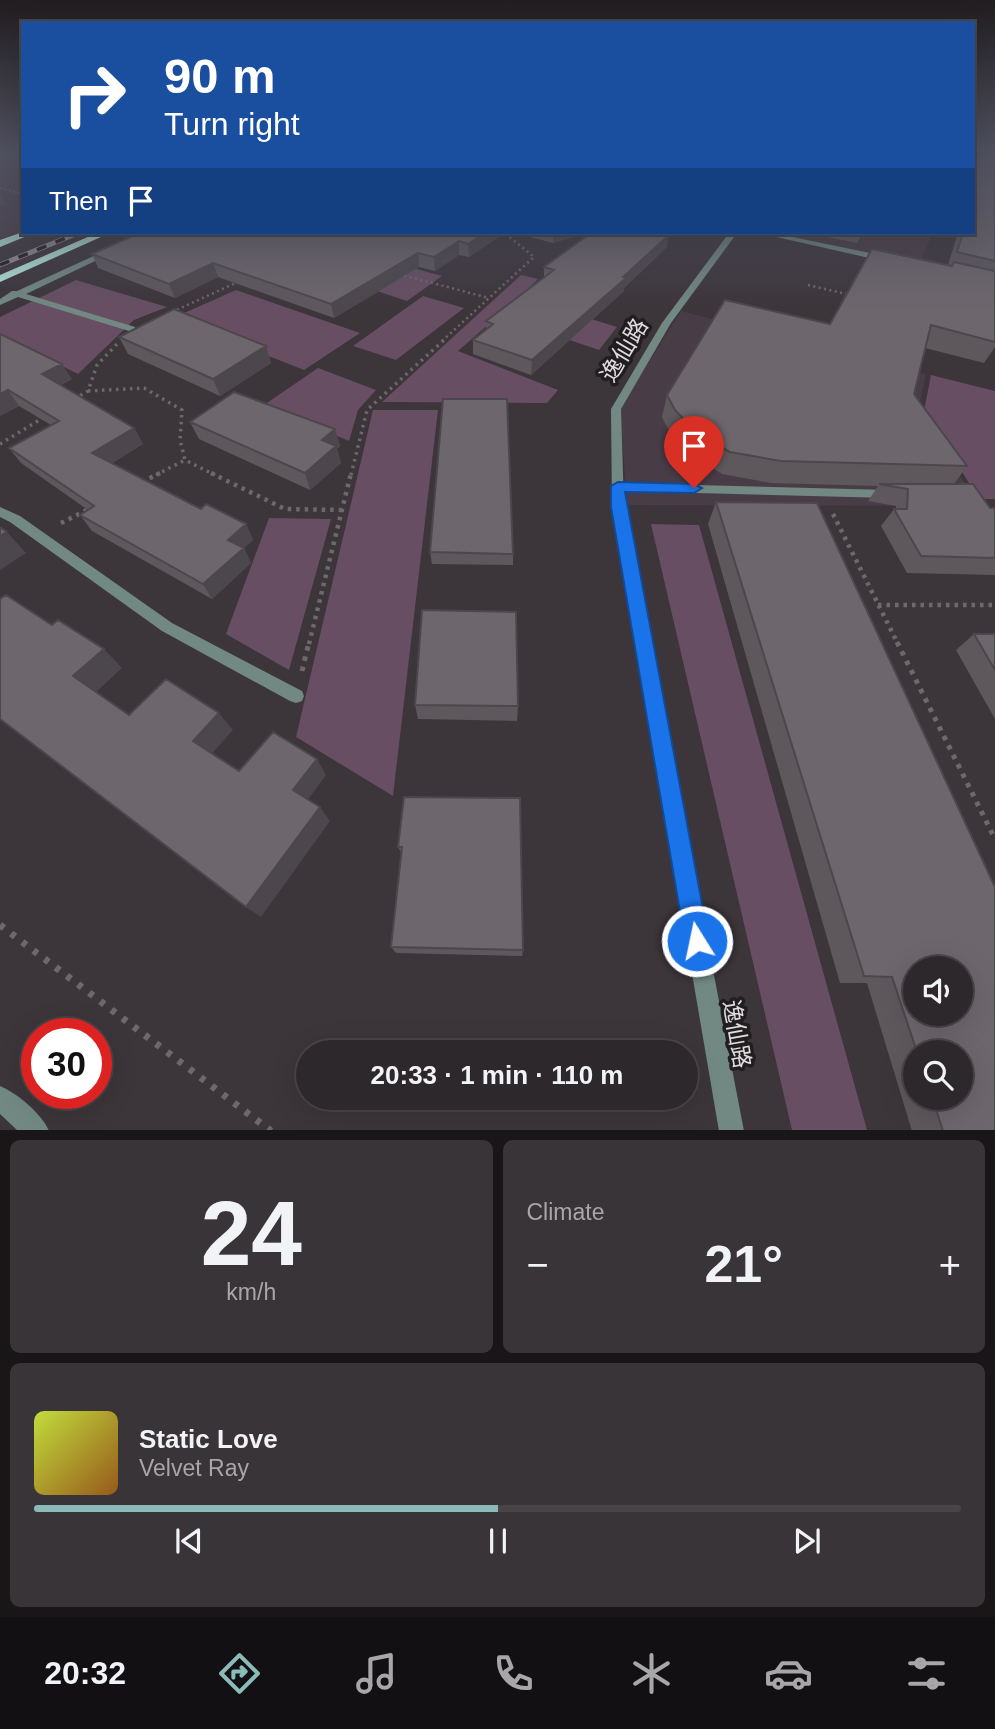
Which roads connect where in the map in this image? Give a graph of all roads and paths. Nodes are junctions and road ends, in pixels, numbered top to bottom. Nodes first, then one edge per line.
1 (24, 235) edge
2 (100, 235) edge
3 (507, 235) edge
4 (732, 235) edge
5 (772, 235) edge
6 (0, 244) edge
7 (127, 244) edge
8 (892, 266) edge
9 (387, 271) edge
10 (12, 274) junction
11 (249, 276) edge
12 (0, 279) edge
13 (808, 285) dead end
14 (19, 292) junction
15 (0, 294) edge
16 (859, 297) edge
17 (489, 298) junction
18 (0, 302) edge
19 (132, 328) junction
20 (88, 391) junction
21 (66, 404) edge
22 (55, 411) edge
23 (0, 444) edge
24 (185, 460) junction
25 (136, 485) edge
26 (618, 486) junction
27 (822, 492) junction
28 (904, 494) edge
29 (99, 504) edge
30 (342, 510) junction
31 (0, 512) edge
32 (38, 535) junction
33 (878, 605) junction
34 (995, 605) edge
35 (296, 696) joint
36 (995, 839) edge
37 (0, 925) edge
38 (0, 1098) edge
39 (37, 1130) edge
40 (271, 1130) edge
41 (732, 1130) edge

1 - 6 highway
2 - 10 highway
3 - 17 path
4 - 26 street, 逸仙路
5 - 8 street
7 - 14 street
9 - 17 path
10 - 12 highway
10 - 14 street
11 - 19 path
13 - 16 path
14 - 15 street
14 - 18 street
14 - 19 street
17 - 30 path
19 - 20 path
20 - 21 path
20 - 24 path
22 - 23 path
24 - 25 path
24 - 30 path
26 - 27 street
26 - 41 street, 逸仙路
27 - 28 street
27 - 33 path
29 - 32 path
30 - 35 path
31 - 32 street
32 - 35 street
33 - 34 path
33 - 36 path
37 - 40 path
38 - 39 street

